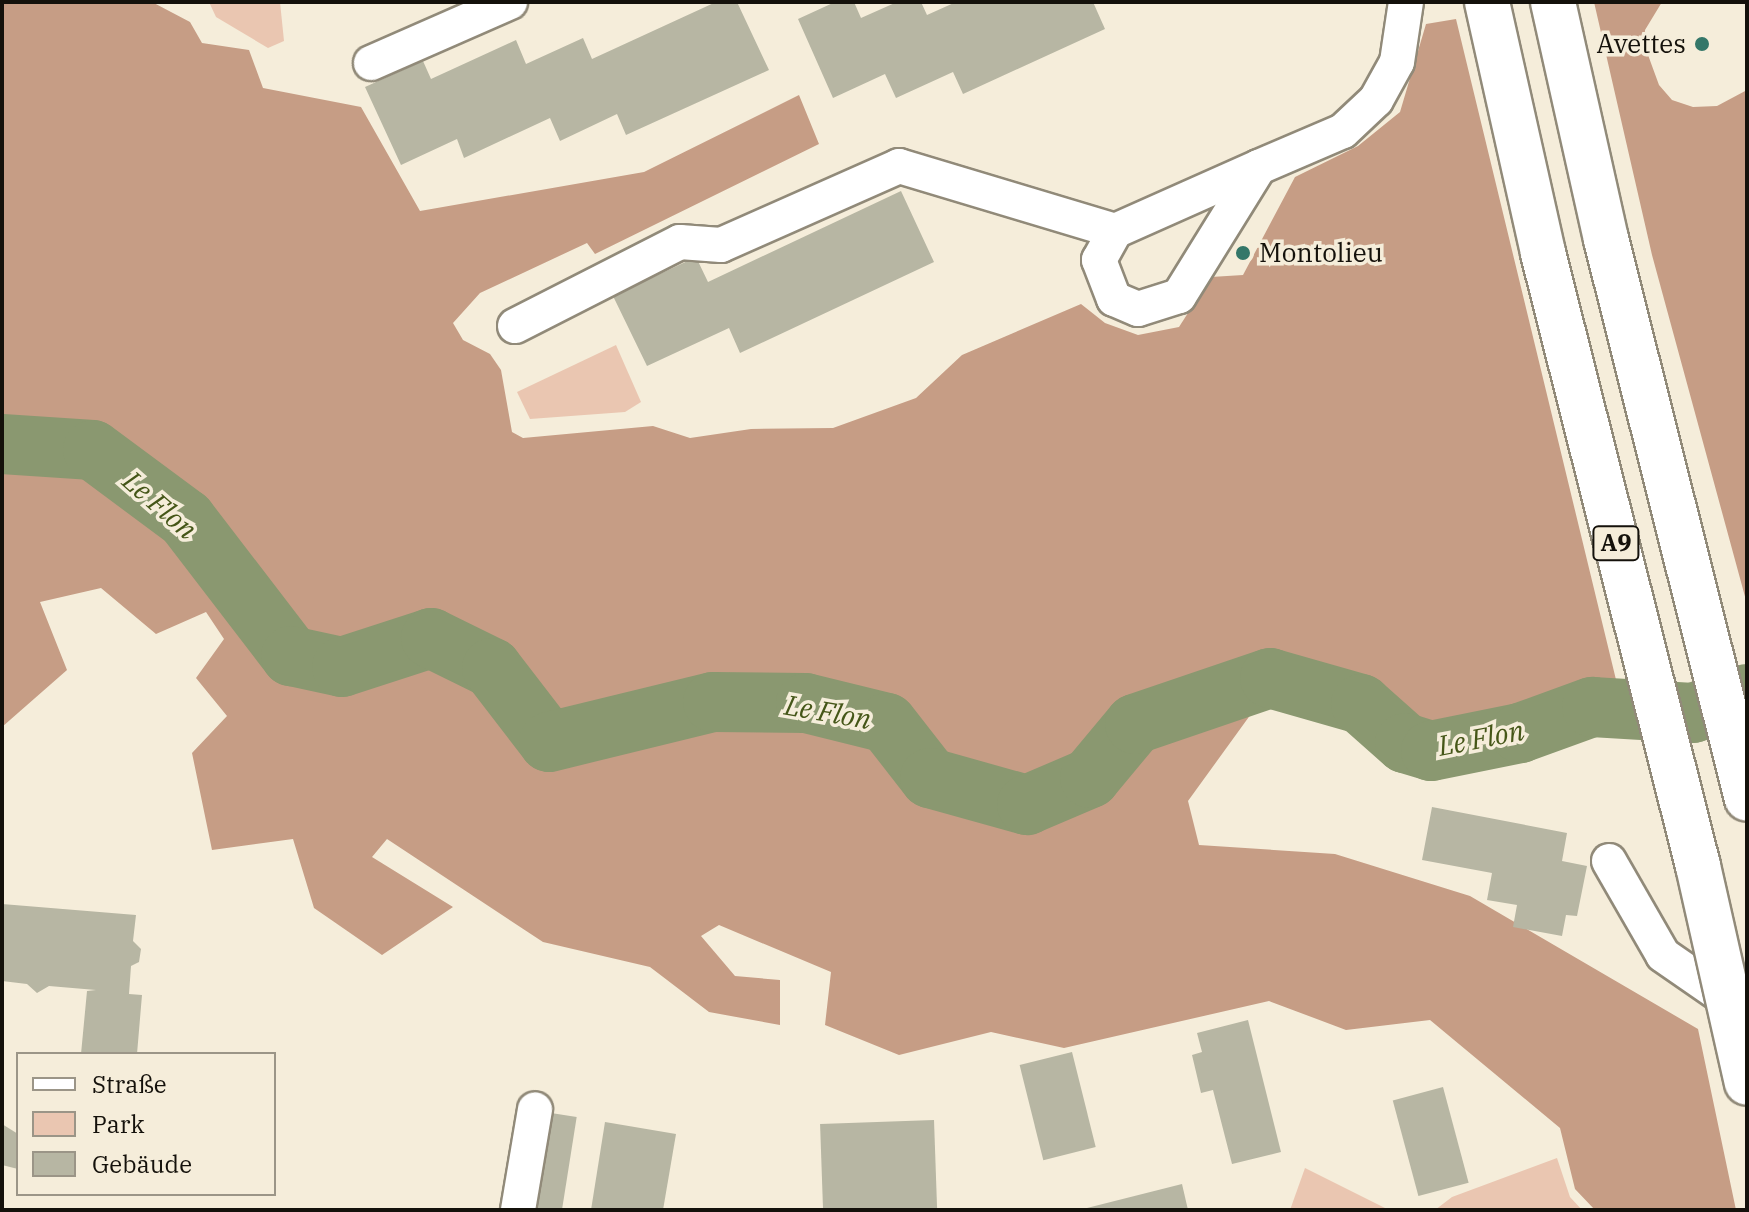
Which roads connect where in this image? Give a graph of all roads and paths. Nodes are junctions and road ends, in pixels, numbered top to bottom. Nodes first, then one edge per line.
1 (510, 2) edge
2 (1406, 2) edge
3 (1487, 2) edge
4 (1553, 2) edge
5 (371, 63) dead end
6 (1259, 167) junction
7 (1115, 231) junction
8 (515, 326) dead end
9 (1747, 799) edge
10 (1609, 861) dead end
11 (1747, 1012) edge
12 (1747, 1083) edge
13 (535, 1109) dead end
14 (518, 1210) edge

1 - 5 street
2 - 6 street
3 - 12 highway, A9, bridge
4 - 9 highway, A9
6 - 7 street
6 - 7 street
7 - 8 street
10 - 11 street
13 - 14 street

